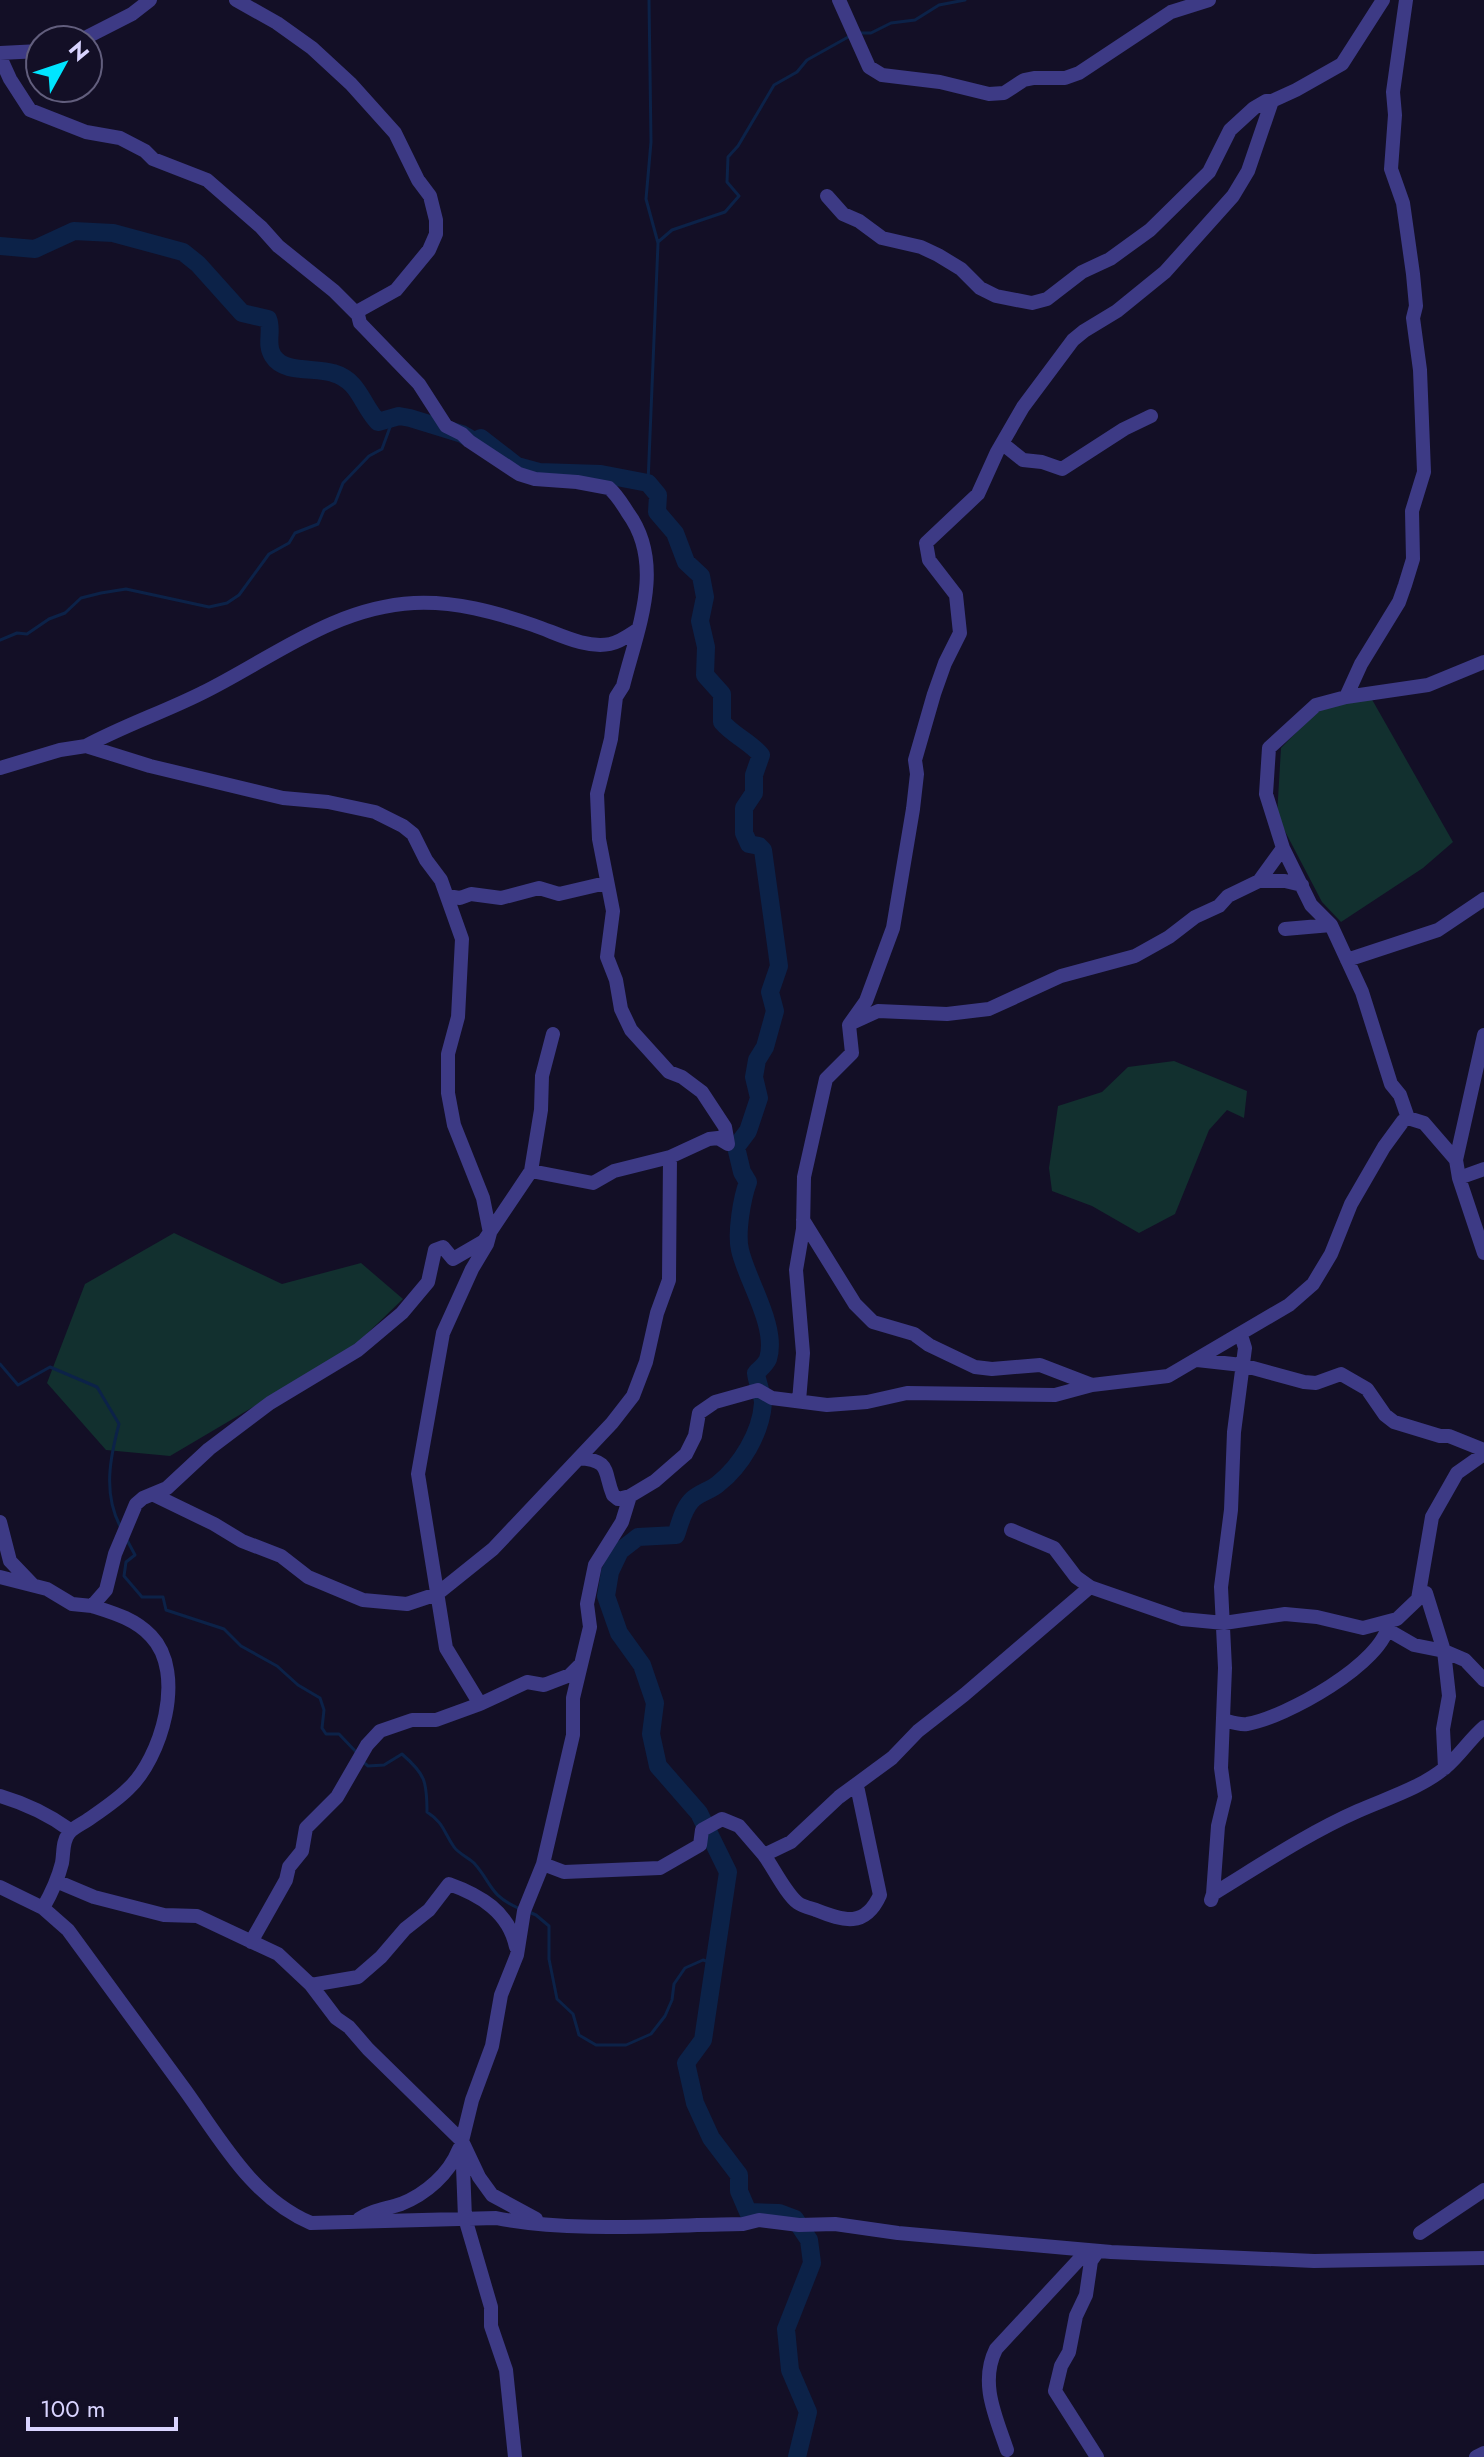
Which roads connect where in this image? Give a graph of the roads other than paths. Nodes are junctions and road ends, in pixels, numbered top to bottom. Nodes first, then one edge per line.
1 (150, 0) edge
2 (236, 0) edge
3 (839, 0) edge
4 (1209, 0) edge
5 (1383, 0) edge
6 (1406, 0) edge
7 (104, 28) edge
8 (24, 53) edge
9 (0, 55) edge
10 (1272, 101) junction
11 (827, 196) dead end
12 (358, 315) junction
13 (1151, 416) dead end
14 (1003, 444) junction
15 (637, 630) junction
16 (1484, 662) edge
17 (1346, 697) junction
18 (86, 746) junction
19 (0, 768) edge
20 (1283, 848) junction
21 (1259, 881) junction
22 (606, 883) junction
23 (1302, 885) junction
24 (447, 896) junction
25 (1484, 899) edge
26 (1331, 925) junction
27 (1285, 929) dead end
28 (1347, 960) junction
29 (849, 1025) junction
30 (553, 1034) dead end
31 (1484, 1035) edge
32 (1408, 1118) junction
33 (670, 1157) junction
34 (1456, 1160) junction
35 (1484, 1169) edge
36 (531, 1171) junction
37 (1459, 1178) junction
38 (802, 1219) junction
39 (490, 1233) junction
40 (1484, 1253) edge
41 (1241, 1335) junction
42 (1197, 1360) junction
43 (1242, 1365) junction
44 (1092, 1385) junction
45 (799, 1401) junction
46 (1484, 1452) edge
47 (579, 1458) junction
48 (152, 1494) junction
49 (630, 1496) junction
50 (0, 1522) edge
51 (1011, 1530) dead end
52 (0, 1577) edge
53 (32, 1584) junction
54 (1090, 1587) junction
55 (1426, 1593) dead end
56 (437, 1594) junction
57 (92, 1606) junction
58 (1224, 1623) junction
59 (1389, 1626) junction
60 (1444, 1651) junction
61 (581, 1664) junction
62 (1484, 1680) edge
63 (480, 1704) junction
64 (1223, 1720) junction
65 (1484, 1727) edge
66 (1445, 1768) junction
67 (857, 1786) junction
68 (0, 1796) edge
69 (70, 1830) junction
70 (764, 1855) junction
71 (543, 1864) junction
72 (56, 1881) junction
73 (0, 1887) edge
74 (43, 1908) junction
75 (251, 1942) junction
76 (517, 1955) junction
77 (311, 1985) junction
78 (462, 2141) junction
79 (1484, 2190) edge
80 (465, 2218) junction
81 (357, 2221) junction
82 (547, 2224) junction
83 (1420, 2233) dead end
84 (1093, 2251) junction
85 (1484, 2258) edge
86 (1007, 2450) dead end
87 (1484, 2453) edge
88 (515, 2457) edge
89 (1097, 2457) edge
90 (1476, 2457) edge

1 - 7 street
2 - 12 street
3 - 4 street
5 - 10 street
6 - 17 street
8 - 9 street
9 - 12 street
10 - 11 street
10 - 14 street
12 - 15 street
13 - 14 street
14 - 29 street
15 - 18 street
15 - 22 street
16 - 17 street
17 - 20 street
18 - 19 street
18 - 24 street
20 - 21 street
20 - 23 street
21 - 23 street
21 - 29 street
22 - 24 street
22 - 33 street
23 - 26 street
24 - 39 street
25 - 28 street
26 - 27 street
26 - 28 street
28 - 32 street
29 - 38 street
30 - 36 street
31 - 34 street
32 - 34 street
32 - 41 street
33 - 36 street
33 - 47 street
34 - 37 street
35 - 37 street
36 - 39 street
37 - 40 street
38 - 44 street
38 - 45 street
39 - 48 street
39 - 56 street
41 - 42 street
41 - 43 street
42 - 43 street
42 - 44 street
43 - 46 street
43 - 58 street
44 - 45 street
45 - 49 street
46 - 59 street
47 - 49 street
47 - 56 street
48 - 56 street
48 - 57 street
49 - 61 street
50 - 53 street
51 - 54 street
52 - 53 street
53 - 57 street
54 - 58 street
54 - 67 street
55 - 60 street
56 - 63 street
57 - 69 street
58 - 59 street
58 - 64 street
59 - 60 street
59 - 64 street
60 - 62 street
60 - 66 street
61 - 63 street
61 - 71 street
63 - 75 street
64 - 66 street
65 - 66 street
67 - 70 street
67 - 70 street
68 - 69 street
69 - 72 street
70 - 71 street
71 - 76 street
72 - 74 street
72 - 75 street
73 - 74 street
74 - 81 street
75 - 77 street
76 - 77 street
76 - 78 street
77 - 78 street
78 - 80 street
78 - 81 street
78 - 82 street
79 - 83 street
80 - 81 street
80 - 82 street
80 - 88 street
82 - 84 street
84 - 85 street
84 - 86 street
84 - 89 street
87 - 90 street

